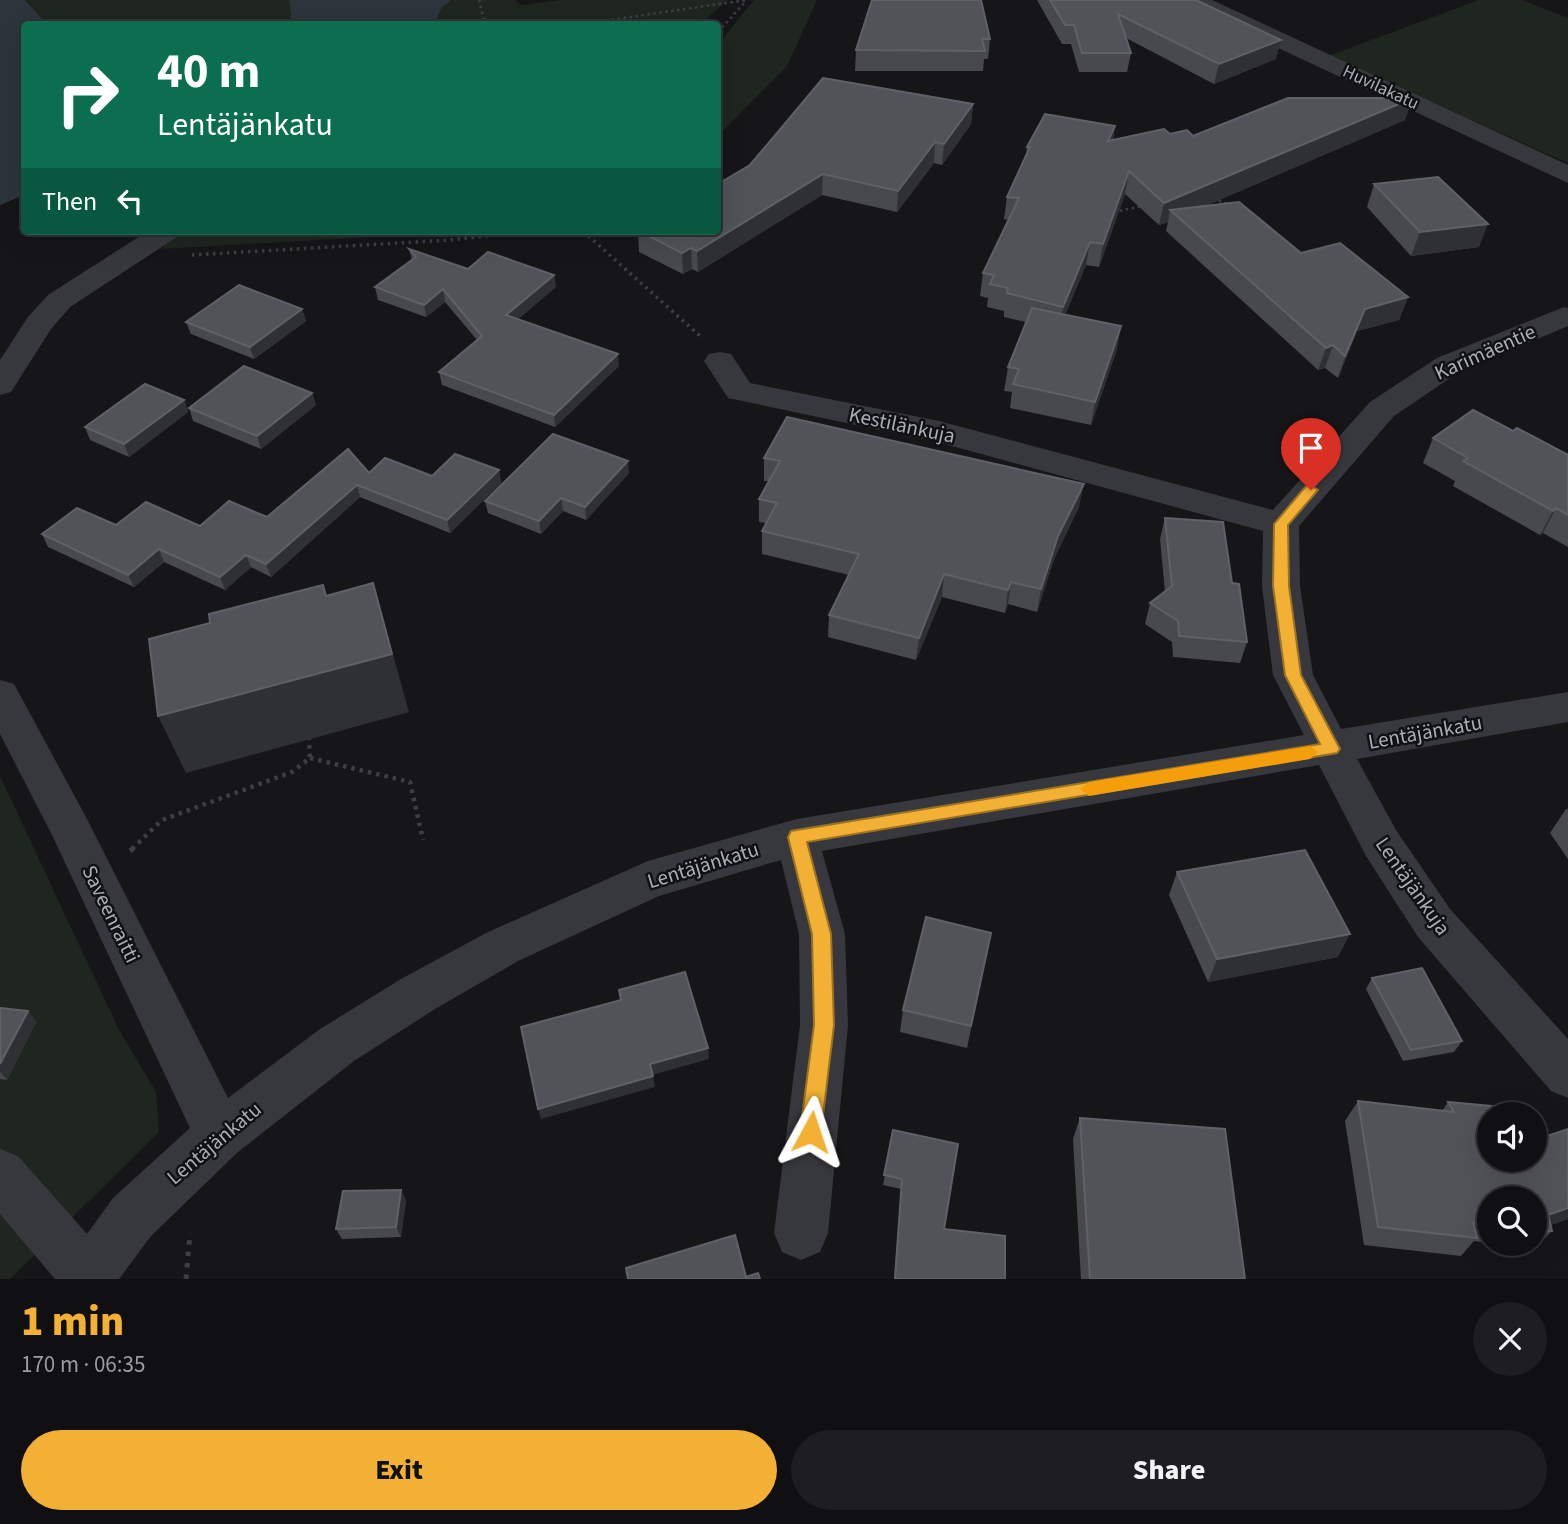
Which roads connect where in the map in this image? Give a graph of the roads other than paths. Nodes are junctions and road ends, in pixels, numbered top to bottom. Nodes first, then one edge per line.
1 (1194, 0) edge
2 (1568, 175) edge
3 (161, 235) edge
4 (1564, 316) dead end
5 (720, 361) road end
6 (0, 385) edge
7 (1281, 524) junction
8 (0, 695) edge
9 (1568, 707) edge
10 (1331, 749) junction
11 (797, 837) junction
12 (1568, 1074) edge
13 (220, 1135) junction
14 (0, 1174) edge
15 (801, 1233) dead end
16 (87, 1278) edge

1 - 2 street, Huvilakatu
3 - 6 street
4 - 7 street, Karimäentie
5 - 7 street, Kestilänkuja
7 - 10 street
8 - 13 street, Saveenraitti
9 - 10 street, Lentäjänkatu
10 - 11 street, Lentäjänkatu
10 - 12 street, Lentäjänkuja
11 - 13 street, Lentäjänkatu
11 - 15 street
13 - 16 street, Lentäjänkatu
14 - 16 street

